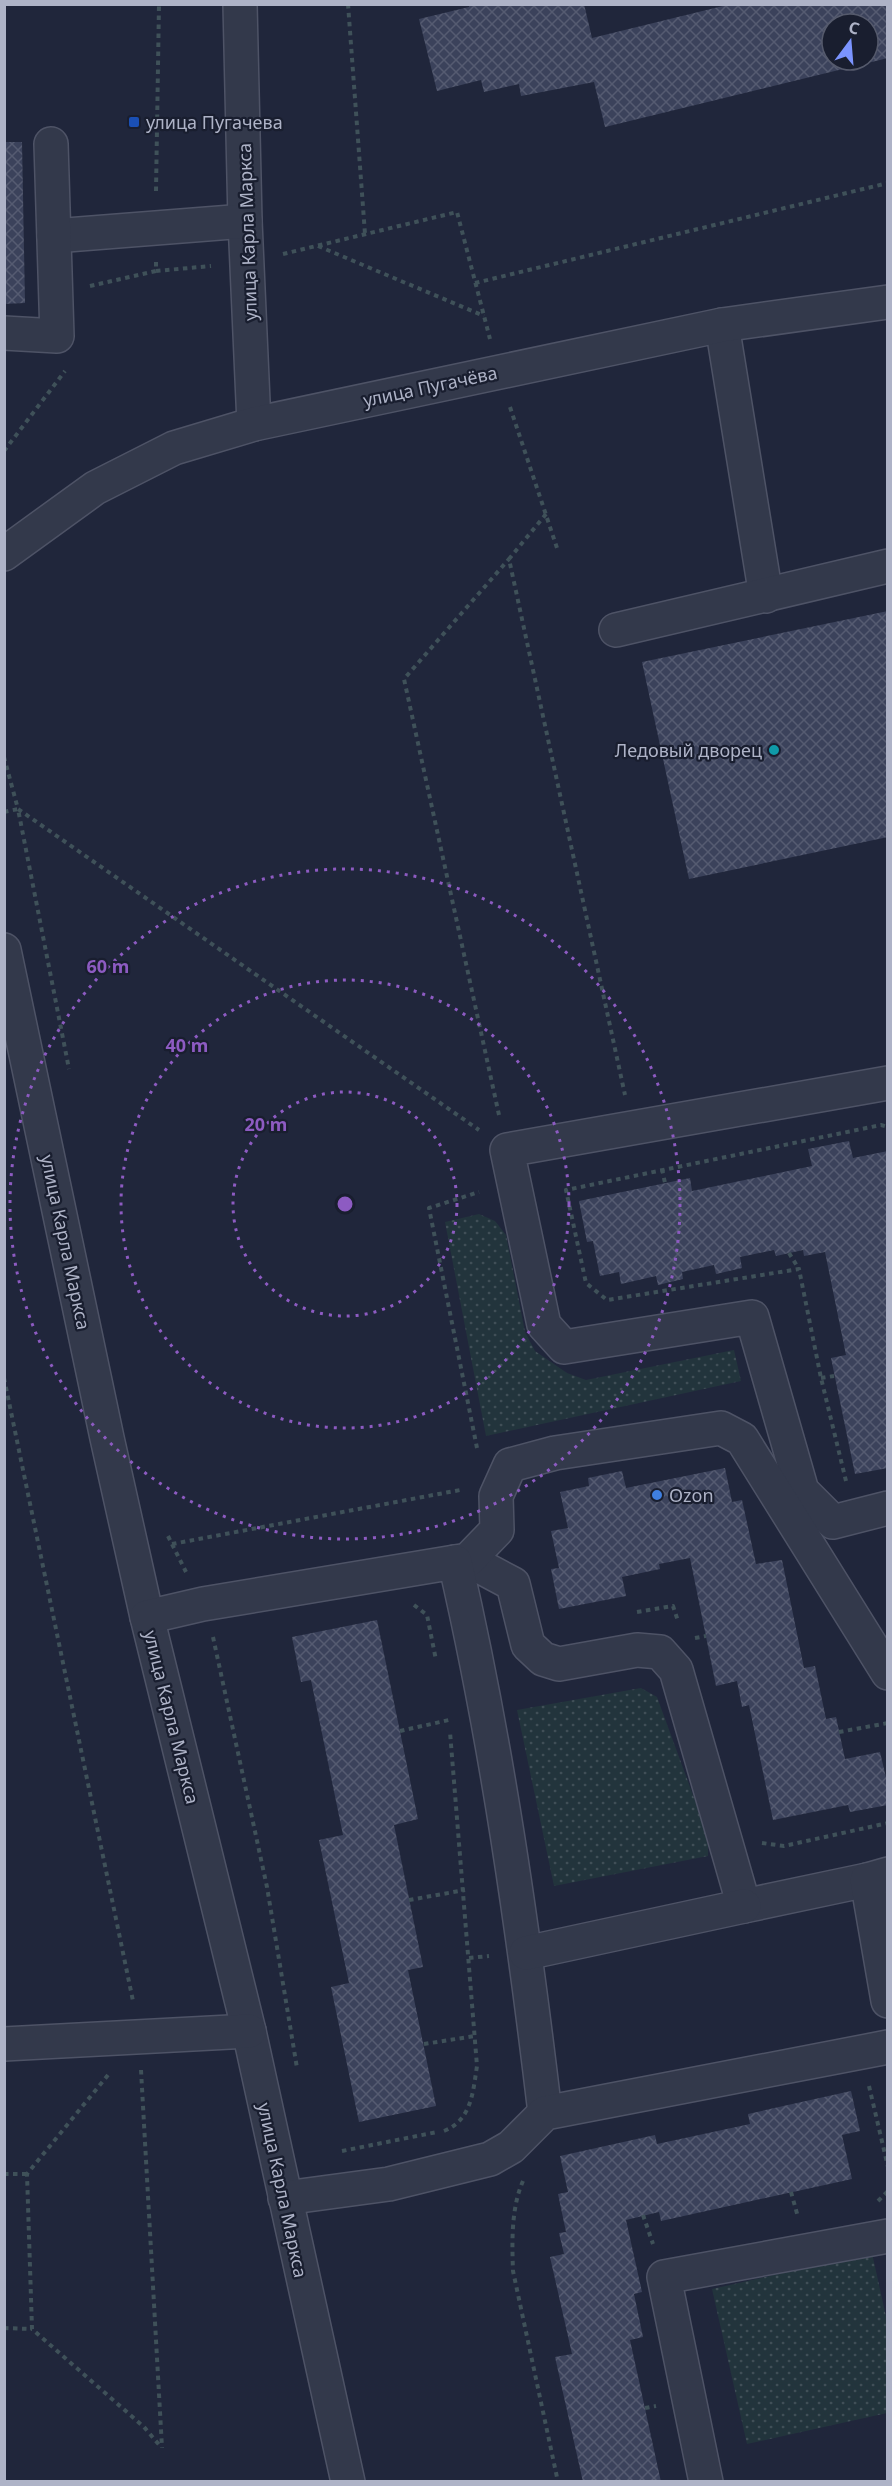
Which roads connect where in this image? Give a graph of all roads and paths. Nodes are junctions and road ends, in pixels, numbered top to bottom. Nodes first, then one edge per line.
1 (159, 4) edge
2 (240, 4) edge
3 (348, 4) edge
4 (51, 144) dead end
5 (888, 183) edge
6 (245, 221) junction
7 (155, 227) junction
8 (365, 234) junction
9 (54, 236) junction
10 (317, 245) junction
11 (246, 263) junction
12 (475, 283) junction
13 (888, 302) edge
14 (484, 316) junction
15 (722, 325) junction
16 (4, 333) edge
17 (498, 371) junction
18 (254, 424) junction
19 (546, 514) junction
20 (558, 551) dead end
21 (4, 555) edge
22 (509, 559) junction
23 (888, 566) edge
24 (766, 596) junction
25 (616, 630) dead end
26 (4, 757) edge
27 (4, 950) edge
28 (888, 1083) edge
29 (888, 1127) edge
30 (632, 1128) junction
31 (507, 1150) junction
32 (662, 1169) junction
33 (665, 1183) dead end
34 (789, 1253) dead end
35 (799, 1269) junction
36 (834, 1376) dead end
37 (4, 1378) edge
38 (821, 1378) junction
39 (478, 1456) dead end
40 (845, 1480) dead end
41 (467, 1489) dead end
42 (888, 1508) edge
43 (172, 1544) dead end
44 (461, 1561) junction
45 (403, 1601) dead end
46 (147, 1617) junction
47 (222, 1633) dead end
48 (213, 1635) dead end
49 (437, 1662) dead end
50 (888, 1673) edge
51 (447, 1708) dead end
52 (449, 1720) junction
53 (888, 1723) edge
54 (400, 1731) dead end
55 (839, 1732) dead end
56 (877, 1877) edge
57 (465, 1890) junction
58 (409, 1900) dead end
59 (744, 1906) junction
60 (526, 1953) junction
61 (888, 2001) edge
62 (249, 2031) junction
63 (475, 2036) junction
64 (139, 2037) junction
65 (4, 2044) edge
66 (423, 2044) dead end
67 (888, 2047) edge
68 (867, 2083) dead end
69 (544, 2113) junction
70 (338, 2152) dead end
71 (888, 2167) edge
72 (4, 2174) edge
73 (27, 2174) junction
74 (526, 2175) dead end
75 (791, 2192) dead end
76 (285, 2198) junction
77 (643, 2215) dead end
78 (800, 2221) dead end
79 (888, 2236) edge
80 (656, 2253) dead end
81 (4, 2328) edge
82 (32, 2329) junction
83 (348, 2481) edge
84 (558, 2481) edge
85 (706, 2481) edge

1 - 7 path
2 - 6 street, улица Карла Маркса
3 - 8 path
4 - 9 street
5 - 12 path
6 - 7 street
6 - 11 street, улица Карла Маркса
7 - 9 street
7 - 11 path
8 - 10 path
8 - 12 path
9 - 16 street
10 - 11 path
10 - 14 path
11 - 18 street, улица Карла Маркса
12 - 14 path
13 - 15 street, улица Пугачёва
14 - 17 path
15 - 17 street, улица Пугачёва
15 - 24 street
17 - 18 street, улица Пугачёва
17 - 19 path
18 - 21 street, улица Пугачёва
19 - 20 path
19 - 22 path
22 - 30 path
22 - 31 path
23 - 24 street
24 - 25 street
26 - 31 path
27 - 46 street, улица Карла Маркса
28 - 30 street
29 - 32 path
30 - 31 street
31 - 39 path
31 - 42 street
32 - 33 path
32 - 35 path
34 - 35 path
35 - 38 path
36 - 38 path
37 - 64 path
38 - 40 path
41 - 43 path
44 - 46 street
44 - 50 street
44 - 59 street
44 - 60 street
45 - 49 path
46 - 62 street, улица Карла Маркса
47 - 48 path
51 - 52 path
52 - 54 path
52 - 57 path
53 - 55 path
56 - 59 street
56 - 61 street
57 - 58 path
57 - 63 path
59 - 60 street
60 - 69 street
62 - 64 street
62 - 76 street, улица Карла Маркса
63 - 66 path
63 - 70 path
64 - 65 street
64 - 73 path
64 - 82 path
67 - 69 street
68 - 71 path
69 - 76 street
72 - 73 path
73 - 82 path
74 - 84 path
75 - 78 path
76 - 83 street, улица Карла Маркса
77 - 80 path
79 - 85 street
81 - 82 path

